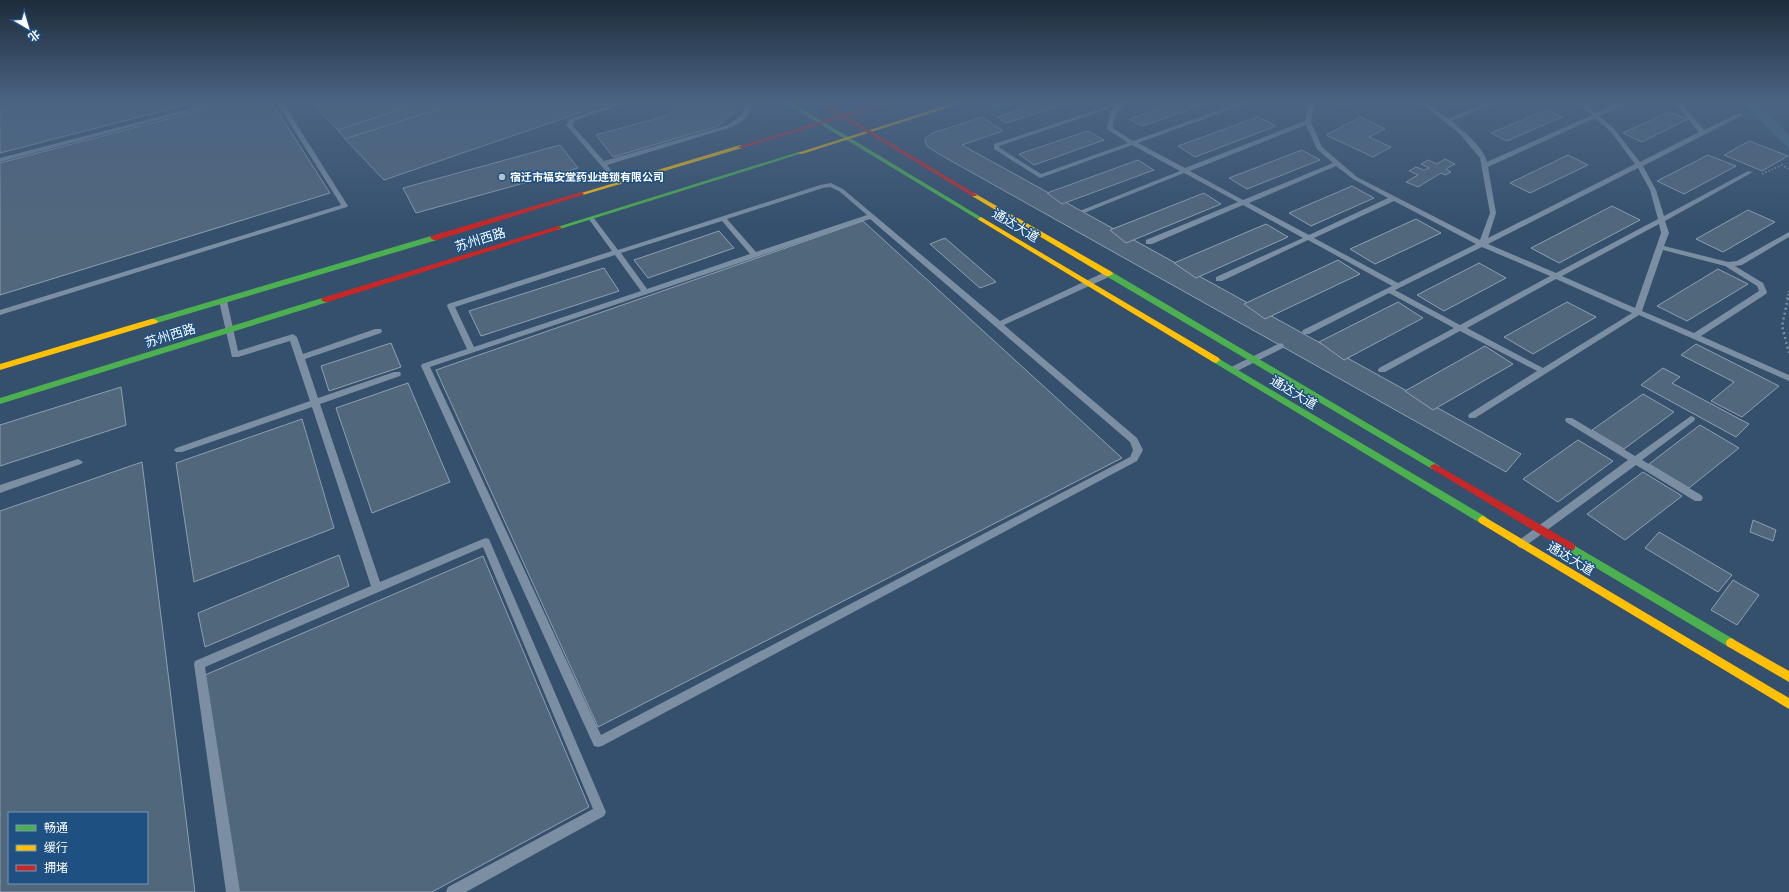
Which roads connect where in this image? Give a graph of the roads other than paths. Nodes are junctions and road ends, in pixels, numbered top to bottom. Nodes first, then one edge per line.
1 (67, 143) edge
2 (305, 143) edge
3 (584, 143) edge
4 (674, 143) edge
5 (755, 143) edge
6 (835, 143) edge
7 (853, 143) edge
8 (886, 143) edge
9 (1003, 143) edge
10 (1132, 143) joint
11 (1256, 143) edge
12 (1317, 143) edge
13 (1470, 143) edge
14 (1536, 143) edge
15 (1622, 143) edge
16 (1684, 143) edge
17 (0, 160) edge
18 (1337, 163) junction
19 (602, 164) junction
20 (1639, 165) junction
21 (1484, 166) junction
22 (1184, 171) junction
23 (1750, 172) road end
24 (619, 183) junction
25 (1394, 198) junction
26 (1243, 203) junction
27 (1084, 211) dead end
28 (872, 216) junction
29 (591, 218) junction
30 (723, 218) junction
31 (1661, 220) junction
32 (1789, 234) edge
33 (1308, 238) junction
34 (1149, 242) dead end
35 (1482, 244) junction
36 (1659, 248) junction
37 (616, 252) junction
38 (755, 255) junction
39 (1728, 264) junction
40 (1108, 274) junction
41 (1555, 276) junction
42 (1219, 280) dead end
43 (1088, 283) junction
44 (1398, 286) junction
45 (645, 291) junction
46 (1390, 291) junction
47 (223, 301) junction
48 (0, 313) edge
49 (1637, 313) junction
50 (999, 324) junction
51 (1460, 328) junction
52 (230, 330) junction
53 (378, 331) dead end
54 (1306, 332) dead end
55 (1694, 337) junction
56 (1280, 346) dead end
57 (472, 350) junction
58 (300, 358) junction
59 (1252, 360) junction
60 (0, 367) edge
61 (1232, 370) junction
62 (1382, 370) dead end
63 (1544, 371) junction
64 (397, 374) dead end
65 (1789, 378) edge
66 (0, 401) edge
67 (316, 402) junction
68 (1472, 416) dead end
69 (1691, 418) dead end
70 (1569, 420) dead end
71 (178, 450) dead end
72 (1635, 459) junction
73 (78, 462) dead end
74 (0, 489) edge
75 (1698, 498) dead end
76 (1539, 529) junction
77 (1521, 544) junction
78 (377, 588) junction
79 (1789, 677) edge
80 (1789, 704) edge
81 (233, 892) edge
82 (453, 892) edge

1 - 17 lane
2 - 48 lane
3 - 19 lane
4 - 19 lane
5 - 24 main road, 苏州西路
6 - 29 main road, 苏州西路
7 - 43 main road, 通达大道
8 - 40 main road, 通达大道
9 - 10 lane
10 - 22 lane
11 - 22 lane
12 - 18 lane
13 - 21 lane
14 - 21 lane
15 - 20 lane
16 - 20 lane
18 - 25 lane
18 - 26 lane
19 - 24 lane
20 - 31 lane
20 - 35 lane
21 - 35 lane
22 - 26 lane
22 - 27 lane
23 - 31 lane
24 - 47 main road, 苏州西路
25 - 33 lane
25 - 35 lane
26 - 33 lane
26 - 34 lane
28 - 30 lane
28 - 38 lane
28 - 50 lane
29 - 37 lane
29 - 52 main road, 苏州西路
30 - 37 lane
30 - 38 lane
31 - 36 lane
31 - 41 lane
32 - 39 lane
33 - 42 lane
33 - 44 lane
35 - 41 lane
35 - 44 lane
36 - 39 lane
36 - 49 lane
37 - 45 lane
37 - 57 lane
38 - 45 lane
39 - 55 lane
40 - 43 lane
40 - 59 main road, 通达大道
41 - 49 lane
41 - 51 lane
43 - 50 lane
43 - 61 main road, 通达大道
44 - 46 lane
45 - 57 lane
46 - 51 lane
46 - 54 lane
47 - 52 lane
47 - 60 main road, 苏州西路
49 - 55 lane
49 - 63 lane
50 - 57 lane
51 - 62 lane
51 - 63 lane
52 - 58 lane
52 - 66 main road, 苏州西路
53 - 58 lane
55 - 65 lane
56 - 59 lane
58 - 67 lane
59 - 61 lane
59 - 76 main road, 通达大道
61 - 77 main road, 通达大道
63 - 68 lane
64 - 67 lane
67 - 71 lane
67 - 78 lane
69 - 72 lane
70 - 72 lane
72 - 75 lane
72 - 76 lane
73 - 74 lane
76 - 77 lane
76 - 79 main road, 通达大道
77 - 80 main road, 通达大道
78 - 81 lane
78 - 82 lane

